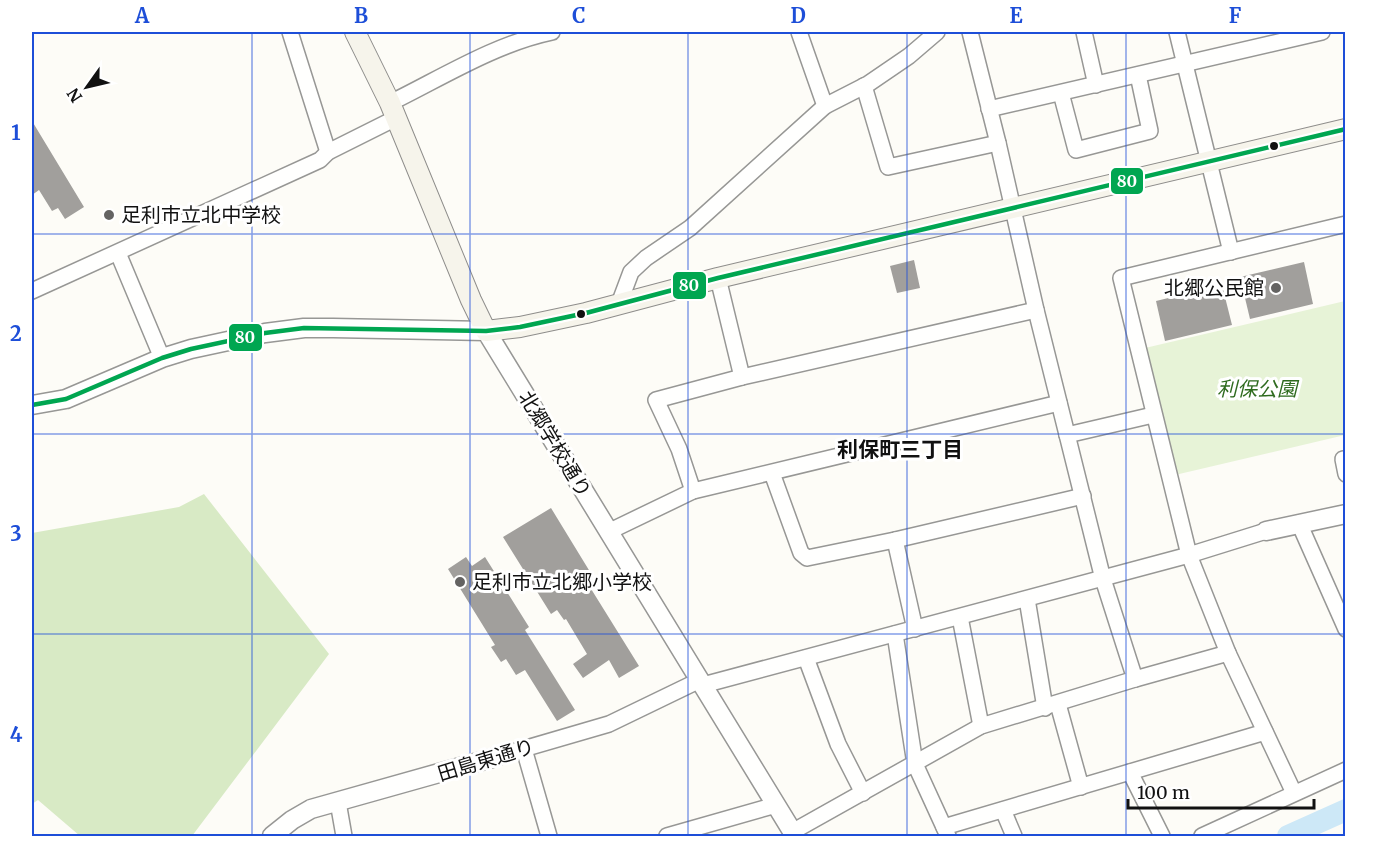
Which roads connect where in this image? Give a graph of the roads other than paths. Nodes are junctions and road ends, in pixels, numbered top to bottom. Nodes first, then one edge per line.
1 (290, 32) edge
2 (355, 32) edge
3 (552, 32) edge
4 (799, 32) edge
5 (937, 32) edge
6 (970, 32) edge
7 (1084, 32) edge
8 (1178, 32) edge
9 (1322, 32) edge
10 (1185, 64) junction
11 (1137, 75) junction
12 (1096, 85) junction
13 (864, 86) junction
14 (1061, 93) junction
15 (825, 106) junction
16 (989, 109) junction
17 (393, 110) junction
18 (1346, 129) edge
19 (998, 143) junction
20 (328, 152) junction
21 (1208, 160) junction
22 (1012, 209) junction
23 (1346, 225) edge
24 (1231, 252) junction
25 (118, 253) junction
26 (718, 278) junction
27 (32, 291) edge
28 (619, 304) junction
29 (1036, 310) junction
30 (486, 331) junction
31 (162, 358) junction
32 (742, 377) junction
33 (1059, 403) junction
34 (32, 405) edge
35 (1153, 415) junction
36 (1067, 435) junction
37 (772, 473) junction
38 (693, 491) junction
39 (1083, 496) junction
40 (1346, 514) edge
41 (1299, 523) junction
42 (1266, 531) joint
43 (608, 532) junction
44 (895, 540) junction
45 (1189, 555) junction
46 (1103, 579) junction
47 (1027, 599) junction
48 (960, 617) junction
49 (915, 628) junction
50 (1346, 629) edge
51 (895, 634) junction
52 (1228, 653) junction
53 (806, 658) junction
54 (1135, 679) junction
55 (702, 683) junction
56 (1051, 706) junction
57 (981, 726) junction
58 (1265, 732) junction
59 (524, 749) junction
60 (496, 757) joint
61 (915, 764) junction
62 (1346, 770) edge
63 (1130, 772) junction
64 (1081, 787) junction
65 (863, 793) junction
66 (1294, 793) junction
67 (338, 802) junction
68 (776, 806) junction
69 (1003, 810) junction
70 (946, 832) edge
71 (793, 834) edge
72 (273, 837) edge
73 (344, 837) edge
74 (549, 837) edge
75 (667, 837) edge
76 (1014, 837) edge
77 (1162, 837) edge
78 (1202, 837) edge

1 - 20 street
2 - 17 main road, 北郷学校通り
3 - 17 street
4 - 15 street
5 - 13 street
6 - 16 street
7 - 12 street
8 - 10 street
9 - 10 street
10 - 11 street
10 - 21 street
11 - 12 street
11 - 14 street
12 - 14 street
13 - 15 street
13 - 19 street
14 - 16 street
15 - 28 street
16 - 19 street
17 - 20 street
17 - 30 main road, 北郷学校通り
18 - 21 main road
19 - 22 street
20 - 25 street
21 - 22 main road
21 - 24 street
22 - 26 main road
22 - 29 street
23 - 24 street
24 - 35 street
25 - 27 street
25 - 31 street
26 - 28 main road
26 - 32 street
28 - 30 main road
29 - 32 street
29 - 33 street
30 - 31 street
30 - 43 street, 北郷学校通り
31 - 34 street
32 - 38 street
33 - 36 street
33 - 37 street
35 - 36 street
35 - 45 street
36 - 39 street
37 - 38 street
37 - 44 street
38 - 43 street
39 - 44 street
39 - 46 street
40 - 41 street
41 - 42 street
41 - 50 street
42 - 45 street, 田島東通り
43 - 55 street, 北郷学校通り
44 - 49 street
45 - 46 street, 田島東通り
45 - 52 street
46 - 47 street, 田島東通り
46 - 54 street
47 - 48 street, 田島東通り
47 - 56 street
48 - 49 street, 田島東通り
48 - 57 street
49 - 51 street, 田島東通り
51 - 53 street, 田島東通り
51 - 61 street
52 - 54 street
52 - 58 street
53 - 55 street, 田島東通り
53 - 65 street
54 - 56 street
55 - 59 street, 田島東通り
55 - 68 street, 北郷学校通り
56 - 57 street
56 - 64 street
57 - 61 street
58 - 63 street
58 - 66 street
59 - 60 street, 田島東通り
59 - 74 street
60 - 67 street, 田島東通り
61 - 65 street
61 - 70 street
62 - 66 street
63 - 64 street
63 - 77 street
64 - 69 street
65 - 71 street
66 - 78 street
67 - 72 street, 田島東通り
67 - 73 street
68 - 71 street, 北郷学校通り
68 - 75 street
69 - 70 street
69 - 76 street

